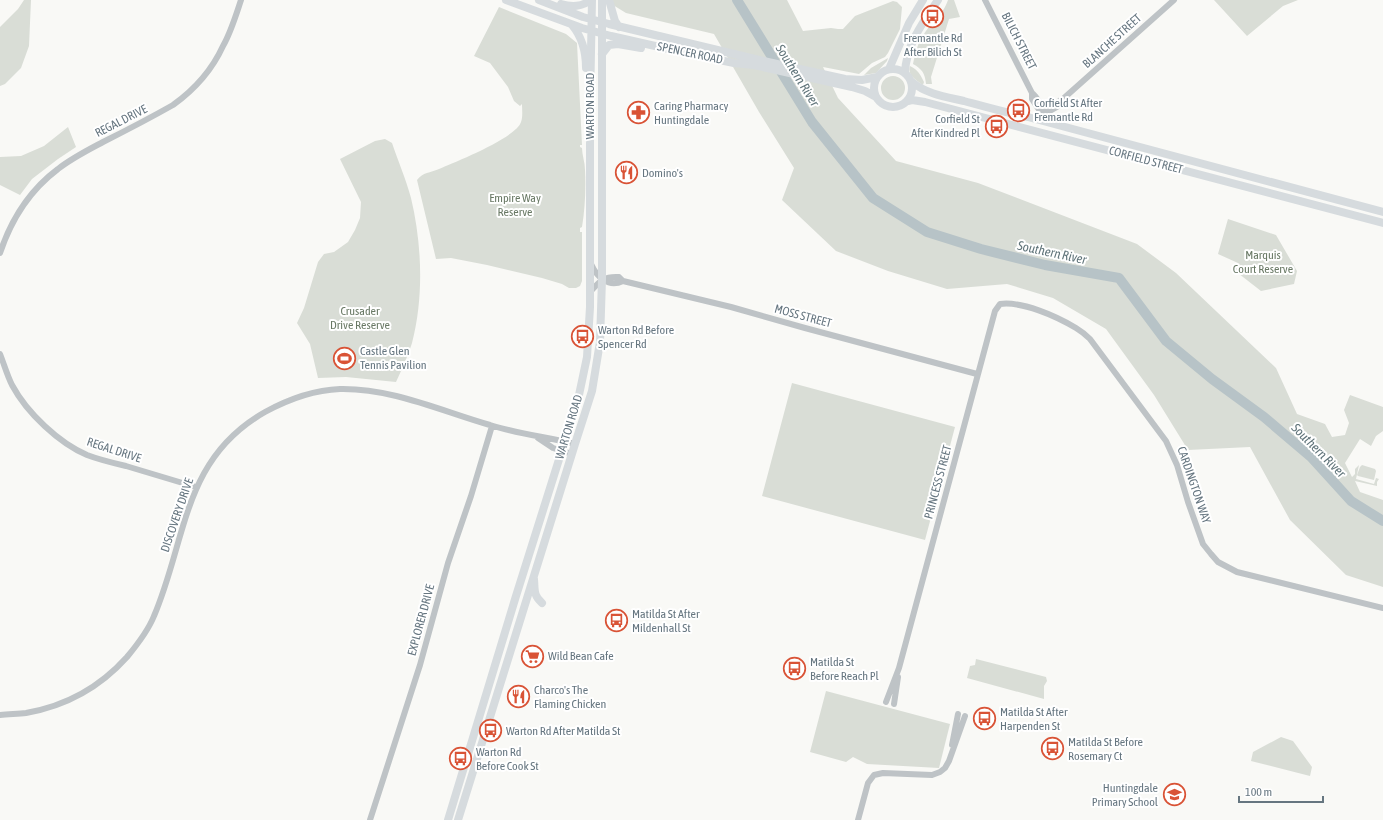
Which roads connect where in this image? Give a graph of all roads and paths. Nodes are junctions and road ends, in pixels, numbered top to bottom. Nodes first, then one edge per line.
1 (241, 0) edge
2 (506, 0) edge
3 (540, 0) edge
4 (591, 0) edge
5 (602, 0) edge
6 (609, 0) edge
7 (923, 0) edge
8 (938, 0) edge
9 (985, 0) edge
10 (1174, 0) edge
11 (591, 19) junction
12 (602, 22) junction
13 (570, 23) junction
14 (619, 27) junction
15 (591, 30) junction
16 (602, 33) junction
17 (601, 55) junction
18 (695, 55) junction
19 (754, 62) junction
20 (889, 69) junction
21 (804, 73) junction
22 (905, 73) junction
23 (877, 77) junction
24 (912, 82) junction
25 (1032, 93) joint
26 (876, 97) junction
27 (908, 101) junction
28 (590, 104) junction
29 (602, 163) junction
30 (590, 203) junction
31 (1383, 212) edge
32 (602, 218) junction
33 (1383, 223) edge
34 (591, 245) junction
35 (0, 253) edge
36 (591, 264) junction
37 (602, 279) junction
38 (591, 291) junction
39 (1000, 304) joint
40 (0, 354) edge
41 (977, 374) junction
42 (492, 426) junction
43 (534, 436) junction
44 (564, 442) junction
45 (575, 444) junction
46 (561, 451) junction
47 (572, 454) junction
48 (196, 488) junction
49 (534, 575) junction
50 (542, 603) dead end
51 (1383, 608) edge
52 (899, 668) junction
53 (494, 670) junction
54 (503, 673) junction
55 (886, 702) dead end
56 (894, 704) dead end
57 (482, 708) junction
58 (492, 710) junction
59 (958, 714) dead end
60 (0, 715) edge
61 (965, 716) dead end
62 (952, 749) junction
63 (370, 820) edge
64 (448, 820) edge
65 (458, 820) edge
66 (858, 820) edge

1 - 35 street, REGAL DRIVE
2 - 13 main road, SPENCER ROAD
3 - 4 main road
3 - 11 main road, SPENCER ROAD
4 - 11 main road, WARTON ROAD
5 - 12 main road, WARTON ROAD
6 - 14 main road
7 - 20 main road
8 - 22 main road
9 - 25 street, BILICH STREET
10 - 25 street, BLANCHE STREET
11 - 12 main road, SPENCER ROAD
11 - 15 main road, WARTON ROAD
12 - 14 main road, SPENCER ROAD
12 - 16 main road, WARTON ROAD
13 - 15 main road, SPENCER ROAD
13 - 28 main road
14 - 19 main road, SPENCER ROAD
15 - 16 main road, SPENCER ROAD
15 - 28 main road, WARTON ROAD
16 - 17 main road, WARTON ROAD
16 - 18 main road, SPENCER ROAD
17 - 18 main road
17 - 29 main road, WARTON ROAD
18 - 19 main road, SPENCER ROAD
19 - 21 main road, SPENCER ROAD
20 - 22 main road
20 - 23 main road
21 - 23 main road, SPENCER ROAD
21 - 26 main road, SPENCER ROAD
22 - 24 main road
23 - 26 main road
24 - 27 main road
24 - 31 main road, CORFIELD STREET
26 - 27 main road
27 - 33 main road, CORFIELD STREET
28 - 30 main road, WARTON ROAD
29 - 30 main road
29 - 32 main road, WARTON ROAD
30 - 34 main road, WARTON ROAD
32 - 34 main road
32 - 37 main road, WARTON ROAD
34 - 36 main road, WARTON ROAD
36 - 37 street
36 - 38 main road, WARTON ROAD
37 - 38 street
37 - 41 street, MOSS STREET
37 - 45 main road, WARTON ROAD
38 - 44 main road, WARTON ROAD
39 - 41 street, PRINCESS STREET
39 - 51 street, CARDINGTON WAY
40 - 48 street, REGAL DRIVE
41 - 52 street, PRINCESS STREET
42 - 43 street, DISCOVERY DRIVE
42 - 48 street, DISCOVERY DRIVE
42 - 63 street, EXPLORER DRIVE
43 - 44 street, DISCOVERY DRIVE
43 - 46 street, DISCOVERY DRIVE
44 - 45 street, DISCOVERY DRIVE
44 - 46 main road, WARTON ROAD
45 - 47 main road, WARTON ROAD
46 - 47 street, DISCOVERY DRIVE
46 - 53 main road, WARTON ROAD
47 - 49 main road, WARTON ROAD
48 - 60 street, DISCOVERY DRIVE
49 - 50 main road
49 - 54 main road, WARTON ROAD
52 - 55 street, PRINCESS STREET
52 - 56 street, PRINCESS STREET
53 - 54 main road
53 - 57 main road, WARTON ROAD
54 - 58 main road, WARTON ROAD
57 - 58 main road
57 - 64 main road, WARTON ROAD
58 - 65 main road, WARTON ROAD
59 - 62 street
61 - 62 street
62 - 66 street

